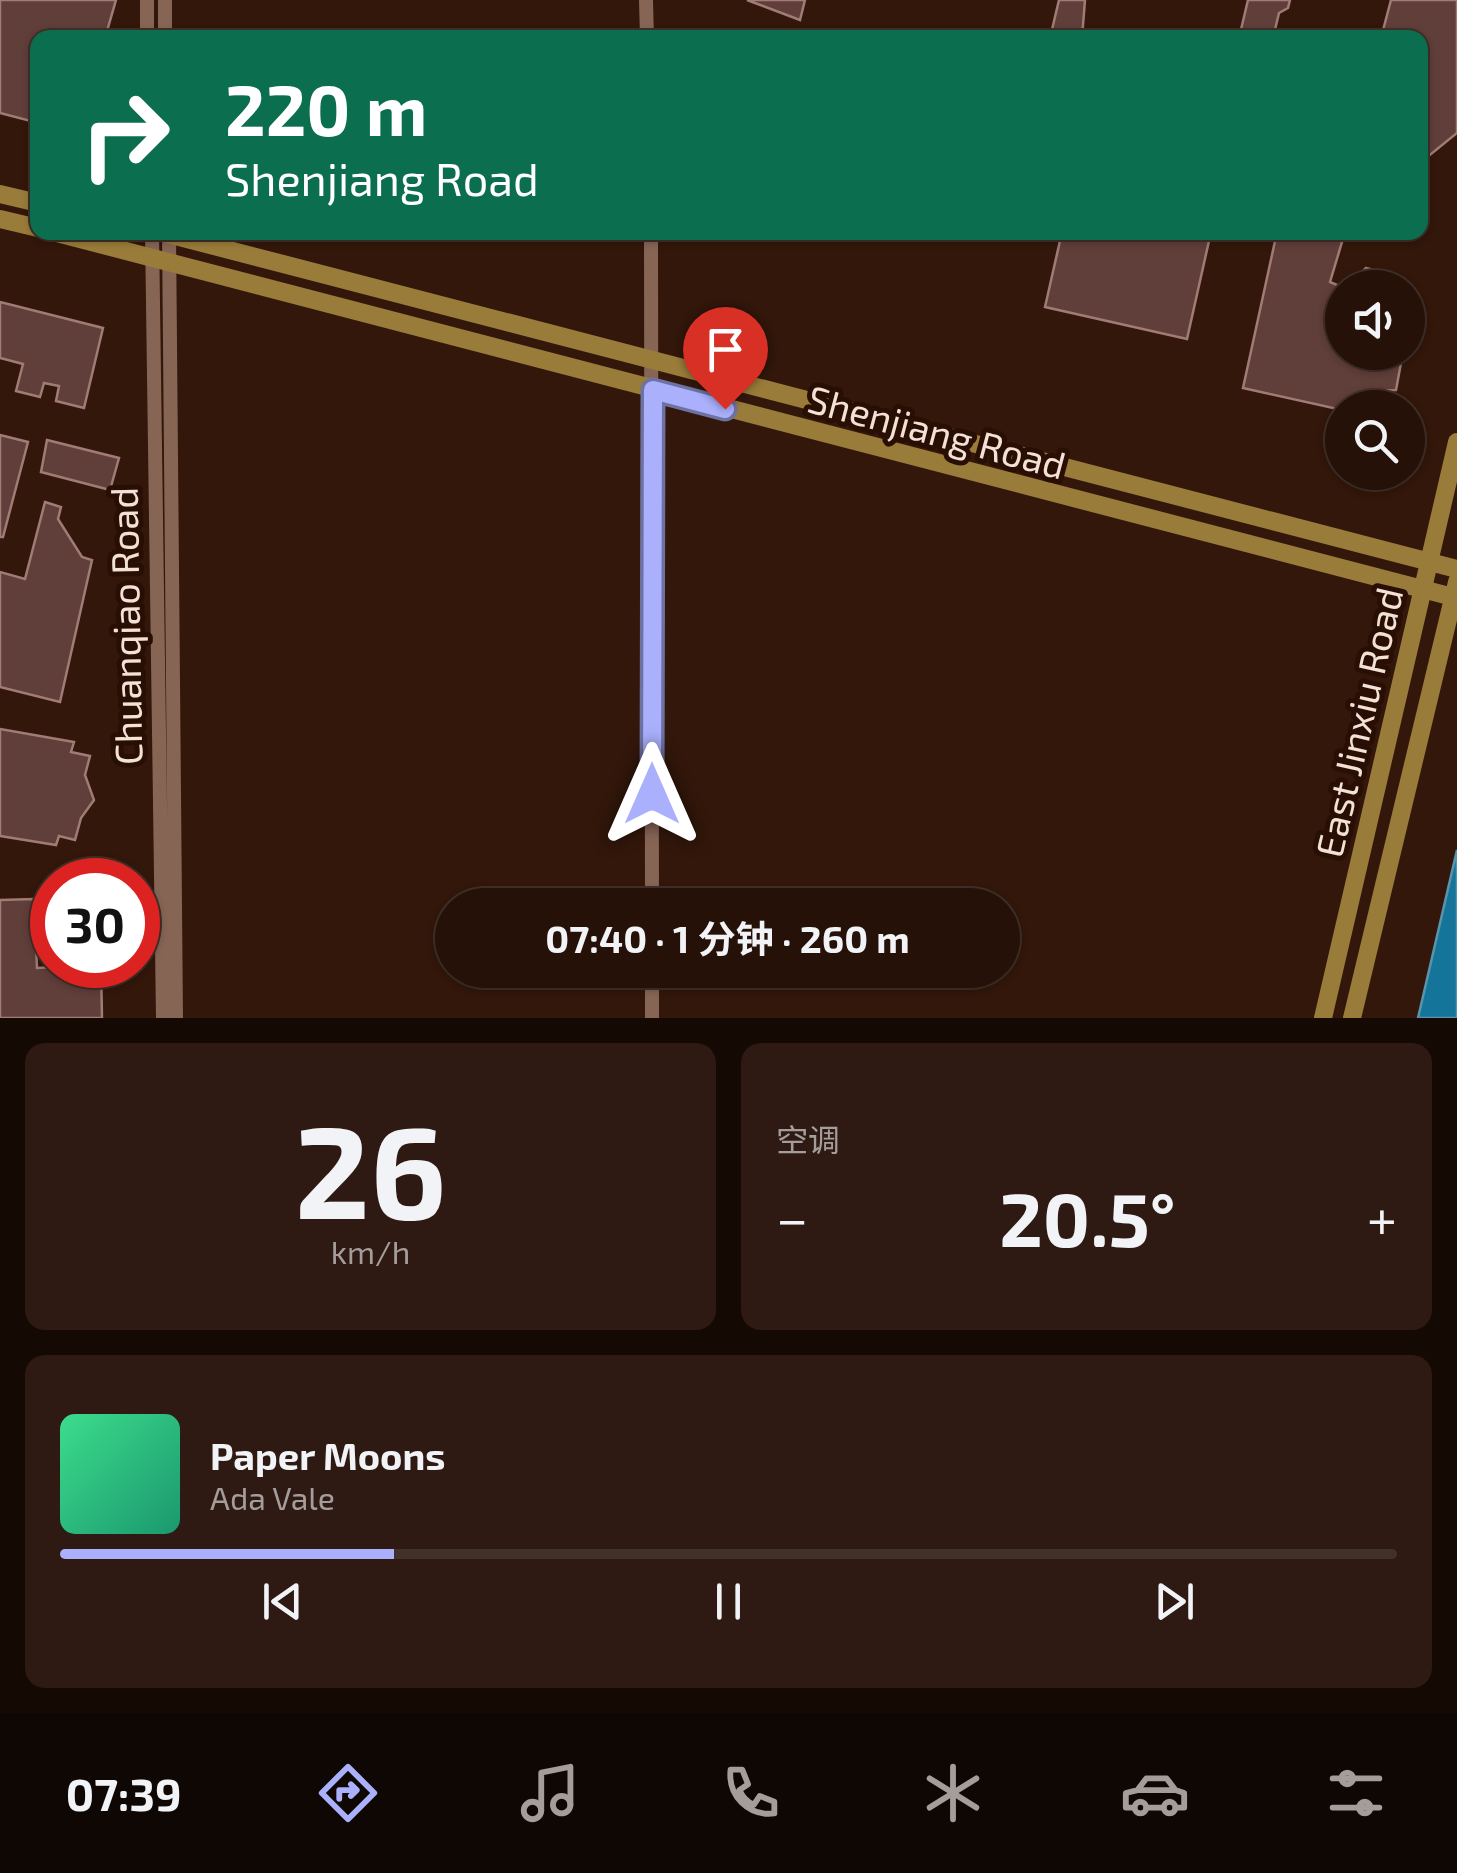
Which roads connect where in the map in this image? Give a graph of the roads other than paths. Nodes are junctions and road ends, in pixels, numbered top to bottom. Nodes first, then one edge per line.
1 (147, 0) edge
2 (164, 0) edge
3 (646, 0) edge
4 (148, 30) edge
5 (165, 30) edge
6 (647, 30) edge
7 (0, 194) edge
8 (30, 201) edge
9 (0, 219) edge
10 (30, 226) edge
11 (84, 240) edge
12 (165, 240) edge
13 (190, 240) edge
14 (651, 240) edge
15 (160, 260) junction
16 (653, 359) junction
17 (653, 390) junction
18 (1457, 442) edge
19 (1429, 561) junction
20 (1457, 569) edge
21 (1422, 590) junction
22 (1456, 593) edge
23 (652, 888) edge
24 (652, 988) edge
25 (163, 1018) edge
26 (176, 1018) edge
27 (652, 1018) edge
28 (1323, 1018) edge
29 (1352, 1018) edge

1 - 4 street
2 - 5 street
3 - 6 street
7 - 8 main road
9 - 10 main road
11 - 15 main road, Shenjiang Road
12 - 15 street, Chuanqiao Road
13 - 16 main road, Shenjiang Road
14 - 16 street
15 - 17 main road, Shenjiang Road
15 - 25 street, Chuanqiao Road
15 - 26 street, Chuanqiao Road
16 - 17 street
16 - 19 main road, Shenjiang Road
17 - 21 main road, Shenjiang Road
17 - 23 street
18 - 19 main road, East Jinxiu Road
19 - 20 main road, Shenjiang Road
19 - 21 main road, East Jinxiu Road
21 - 22 main road, Shenjiang Road
21 - 28 main road, East Jinxiu Road
22 - 29 main road, East Jinxiu Road
24 - 27 street

